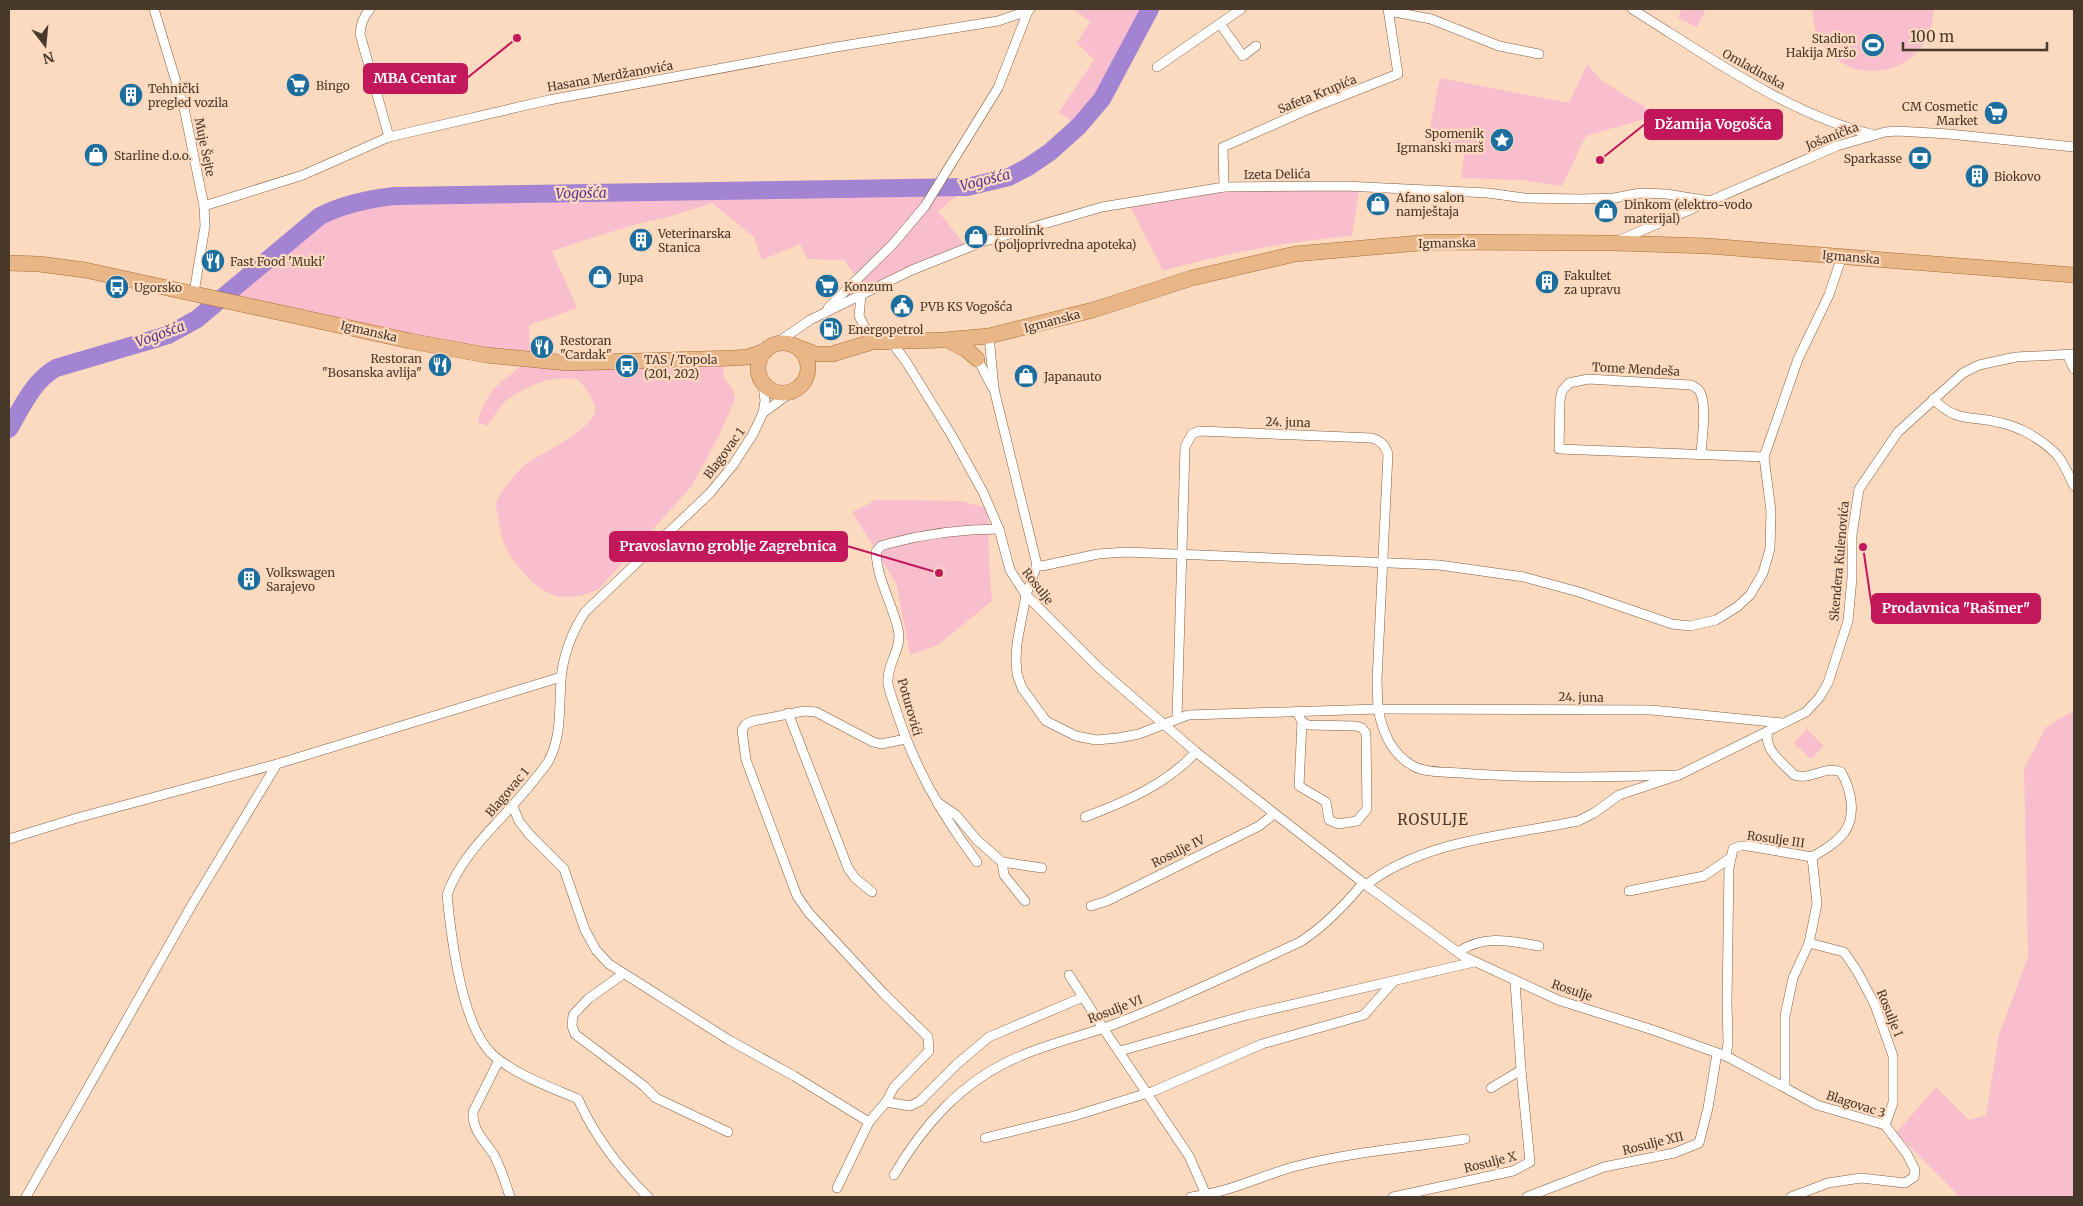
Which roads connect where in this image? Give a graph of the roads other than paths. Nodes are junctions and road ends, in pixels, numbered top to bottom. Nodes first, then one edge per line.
1 (154, 9) edge
2 (370, 9) edge
3 (1241, 9) edge
4 (1632, 9) edge
5 (1029, 10) edge
6 (1388, 10) edge
7 (1220, 24) junction
8 (1256, 46) dead end
9 (1538, 54) dead end
10 (1157, 68) dead end
11 (1872, 134) junction
12 (389, 136) junction
13 (2074, 147) edge
14 (1224, 187) junction
15 (1710, 201) junction
16 (204, 206) junction
17 (1614, 243) junction
18 (1842, 256) junction
19 (9, 263) edge
20 (2074, 275) edge
21 (194, 293) junction
22 (861, 296) junction
23 (823, 314) junction
24 (798, 329) junction
25 (990, 336) junction
26 (972, 338) junction
27 (890, 340) junction
28 (947, 340) junction
29 (872, 342) junction
30 (795, 346) junction
31 (768, 349) junction
32 (832, 354) junction
33 (2071, 354) edge
34 (734, 358) junction
35 (977, 359) junction
36 (2074, 369) edge
37 (761, 378) junction
38 (807, 378) junction
39 (994, 389) junction
40 (790, 393) junction
41 (1933, 399) junction
42 (763, 414) junction
43 (1701, 454) junction
44 (1764, 457) junction
45 (2074, 486) edge
46 (999, 529) junction
47 (1181, 554) junction
48 (1382, 562) junction
49 (1036, 565) junction
50 (1026, 595) junction
51 (561, 678) junction
52 (1378, 709) junction
53 (1297, 712) junction
54 (788, 713) junction
55 (1177, 718) junction
56 (1302, 722) junction
57 (1782, 723) junction
58 (1164, 725) junction
59 (1768, 731) junction
60 (906, 739) junction
61 (1196, 752) junction
62 (277, 764) junction
63 (1679, 775) junction
64 (934, 800) junction
65 (512, 808) junction
66 (1274, 814) junction
67 (1085, 817) dead end
68 (9, 839) edge
69 (1812, 857) junction
70 (1730, 858) junction
71 (977, 862) dead end
72 (1002, 862) junction
73 (1042, 868) dead end
74 (1364, 884) junction
75 (1629, 891) dead end
76 (872, 892) dead end
77 (1025, 901) dead end
78 (1091, 906) dead end
79 (1808, 943) junction
80 (1539, 946) dead end
81 (1458, 952) junction
82 (1474, 962) junction
83 (623, 974) junction
84 (1069, 974) dead end
85 (1394, 981) junction
86 (1515, 981) junction
87 (1083, 997) junction
88 (1103, 1028) junction
89 (1120, 1051) junction
90 (1717, 1053) junction
91 (1726, 1056) junction
92 (499, 1060) junction
93 (1521, 1070) junction
94 (1785, 1087) junction
95 (1491, 1088) dead end
96 (1147, 1093) junction
97 (886, 1102) junction
98 (868, 1122) junction
99 (1885, 1125) junction
100 (728, 1132) dead end
101 (985, 1138) dead end
102 (1466, 1139) dead end
103 (894, 1175) dead end
104 (837, 1188) dead end
105 (1206, 1196) edge
106 (26, 1197) edge
107 (510, 1197) edge
108 (648, 1197) edge
109 (1191, 1197) edge
110 (1393, 1197) edge
111 (1527, 1197) edge
112 (1791, 1197) edge

1 - 16 street, Muje Šejte
2 - 12 street
3 - 7 street
4 - 11 street, Omladinska
5 - 12 street, Hasana Merdžanovića
5 - 23 street
6 - 9 street, Safeta Krupića
6 - 14 street, Safeta Krupića
7 - 8 street
7 - 10 street
11 - 13 street, Jošanička
11 - 15 street, Jošanička
12 - 16 street, Hasana Merdžanovića
14 - 15 street, Izeta Delića
14 - 22 street, Izeta Delića
15 - 17 street, Jošanička
16 - 21 street, Muje Šejte
17 - 18 main road, Igmanska
17 - 25 main road, Igmanska
18 - 20 main road, Igmanska
18 - 44 street
19 - 21 main road, Igmanska
21 - 34 main road, Igmanska
22 - 23 street, Izeta Delića
22 - 29 street
23 - 24 street, Izeta Delića
24 - 30 street
24 - 31 street, Izeta Delića
25 - 26 main road, Igmanska
25 - 39 street
26 - 28 main road, Igmanska
26 - 35 street
27 - 28 main road, Igmanska
27 - 29 main road, Igmanska
27 - 46 street, Rosulje
28 - 35 main road
29 - 32 main road, Igmanska
30 - 31 main road
30 - 32 main road, Igmanska
30 - 38 main road
31 - 34 main road, Igmanska
31 - 37 main road
32 - 38 main road, Igmanska
33 - 36 street, Skendera Kulenovića
33 - 41 street, Skendera Kulenovića
34 - 37 main road
35 - 39 street
37 - 40 main road
37 - 42 street, Blagovac 1
38 - 40 main road
39 - 49 street
40 - 42 street
41 - 45 street
41 - 57 street, Skendera Kulenovića
42 - 51 street, Blagovac 1
43 - 43 street, Tome Mendeša
43 - 44 street, Tome Mendeša
44 - 48 street
46 - 50 street, Rosulje
46 - 60 street, Poturovići
47 - 48 street
47 - 48 street, 24. juna
47 - 49 street
47 - 55 street
48 - 52 street, 24. juna
49 - 50 street
50 - 58 street, Rosulje
50 - 58 street
51 - 62 street
51 - 65 street, Blagovac 1
52 - 53 street
52 - 57 street, 24. juna
52 - 63 street, 24. juna
53 - 55 street
53 - 56 street
54 - 60 street
54 - 76 street
54 - 97 street
55 - 58 street
56 - 56 street
57 - 59 street
58 - 61 street, Rosulje
59 - 63 street
59 - 69 street
60 - 64 street, Poturovići
61 - 66 street, Rosulje
61 - 67 street
62 - 68 street
62 - 106 street
63 - 74 street
64 - 71 street, Poturovići
64 - 72 street
65 - 83 street
65 - 92 street, Blagovac 1
66 - 74 street, Rosulje
66 - 78 street, Rosulje IV
69 - 70 street, Rosulje III
69 - 79 street
70 - 75 street, Rosulje III
70 - 91 street
72 - 73 street
72 - 77 street
74 - 81 street, Rosulje
74 - 88 street, Rosulje VI
79 - 94 street
79 - 99 street, Rosulje I
80 - 81 street
81 - 82 street, Rosulje
82 - 85 street
82 - 86 street, Rosulje
83 - 98 street
83 - 100 street
84 - 87 street
85 - 89 street
85 - 96 street
86 - 90 street, Rosulje
86 - 93 street, Rosulje X
87 - 88 street
87 - 97 street
88 - 89 street
88 - 103 street, Rosulje VI
89 - 96 street
90 - 91 street, Rosulje
90 - 111 street, Rosulje XII
91 - 94 street, Rosulje
92 - 107 street
92 - 108 street, Blagovac 1
93 - 95 street
93 - 110 street, Rosulje X
94 - 99 street, Blagovac 3
96 - 101 street
96 - 105 street
97 - 98 street
98 - 104 street
99 - 112 street, Blagovac 3
102 - 105 street
105 - 109 street

